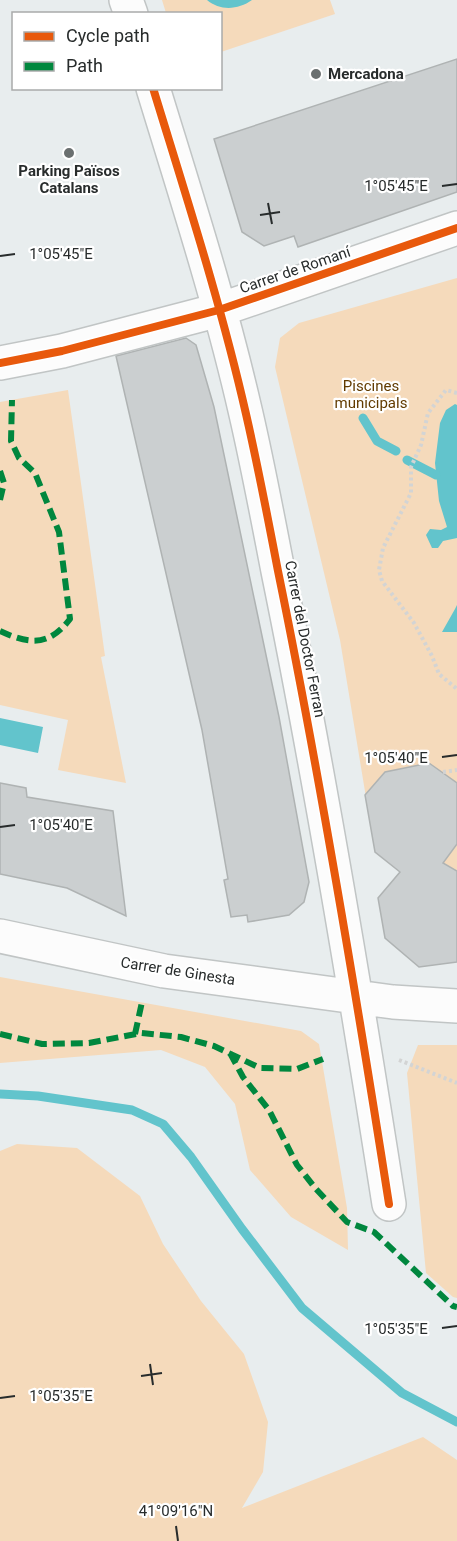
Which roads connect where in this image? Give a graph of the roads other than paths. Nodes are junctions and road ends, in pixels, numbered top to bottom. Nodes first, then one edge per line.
1 (154, 90) edge
2 (457, 228) edge
3 (219, 310) junction
4 (0, 363) edge
5 (0, 936) edge
6 (357, 997) junction
7 (457, 1006) edge
8 (389, 1204) dead end

1 - 3 street, Carrer del Doctor Ferran
2 - 3 street, Carrer de Romaní
3 - 4 street, Carrer de Romaní
3 - 6 street, Carrer del Doctor Ferran
5 - 6 street, Carrer de Ginesta
6 - 7 street, Carrer de Ginesta
6 - 8 street, Carrer del Doctor Ferran

